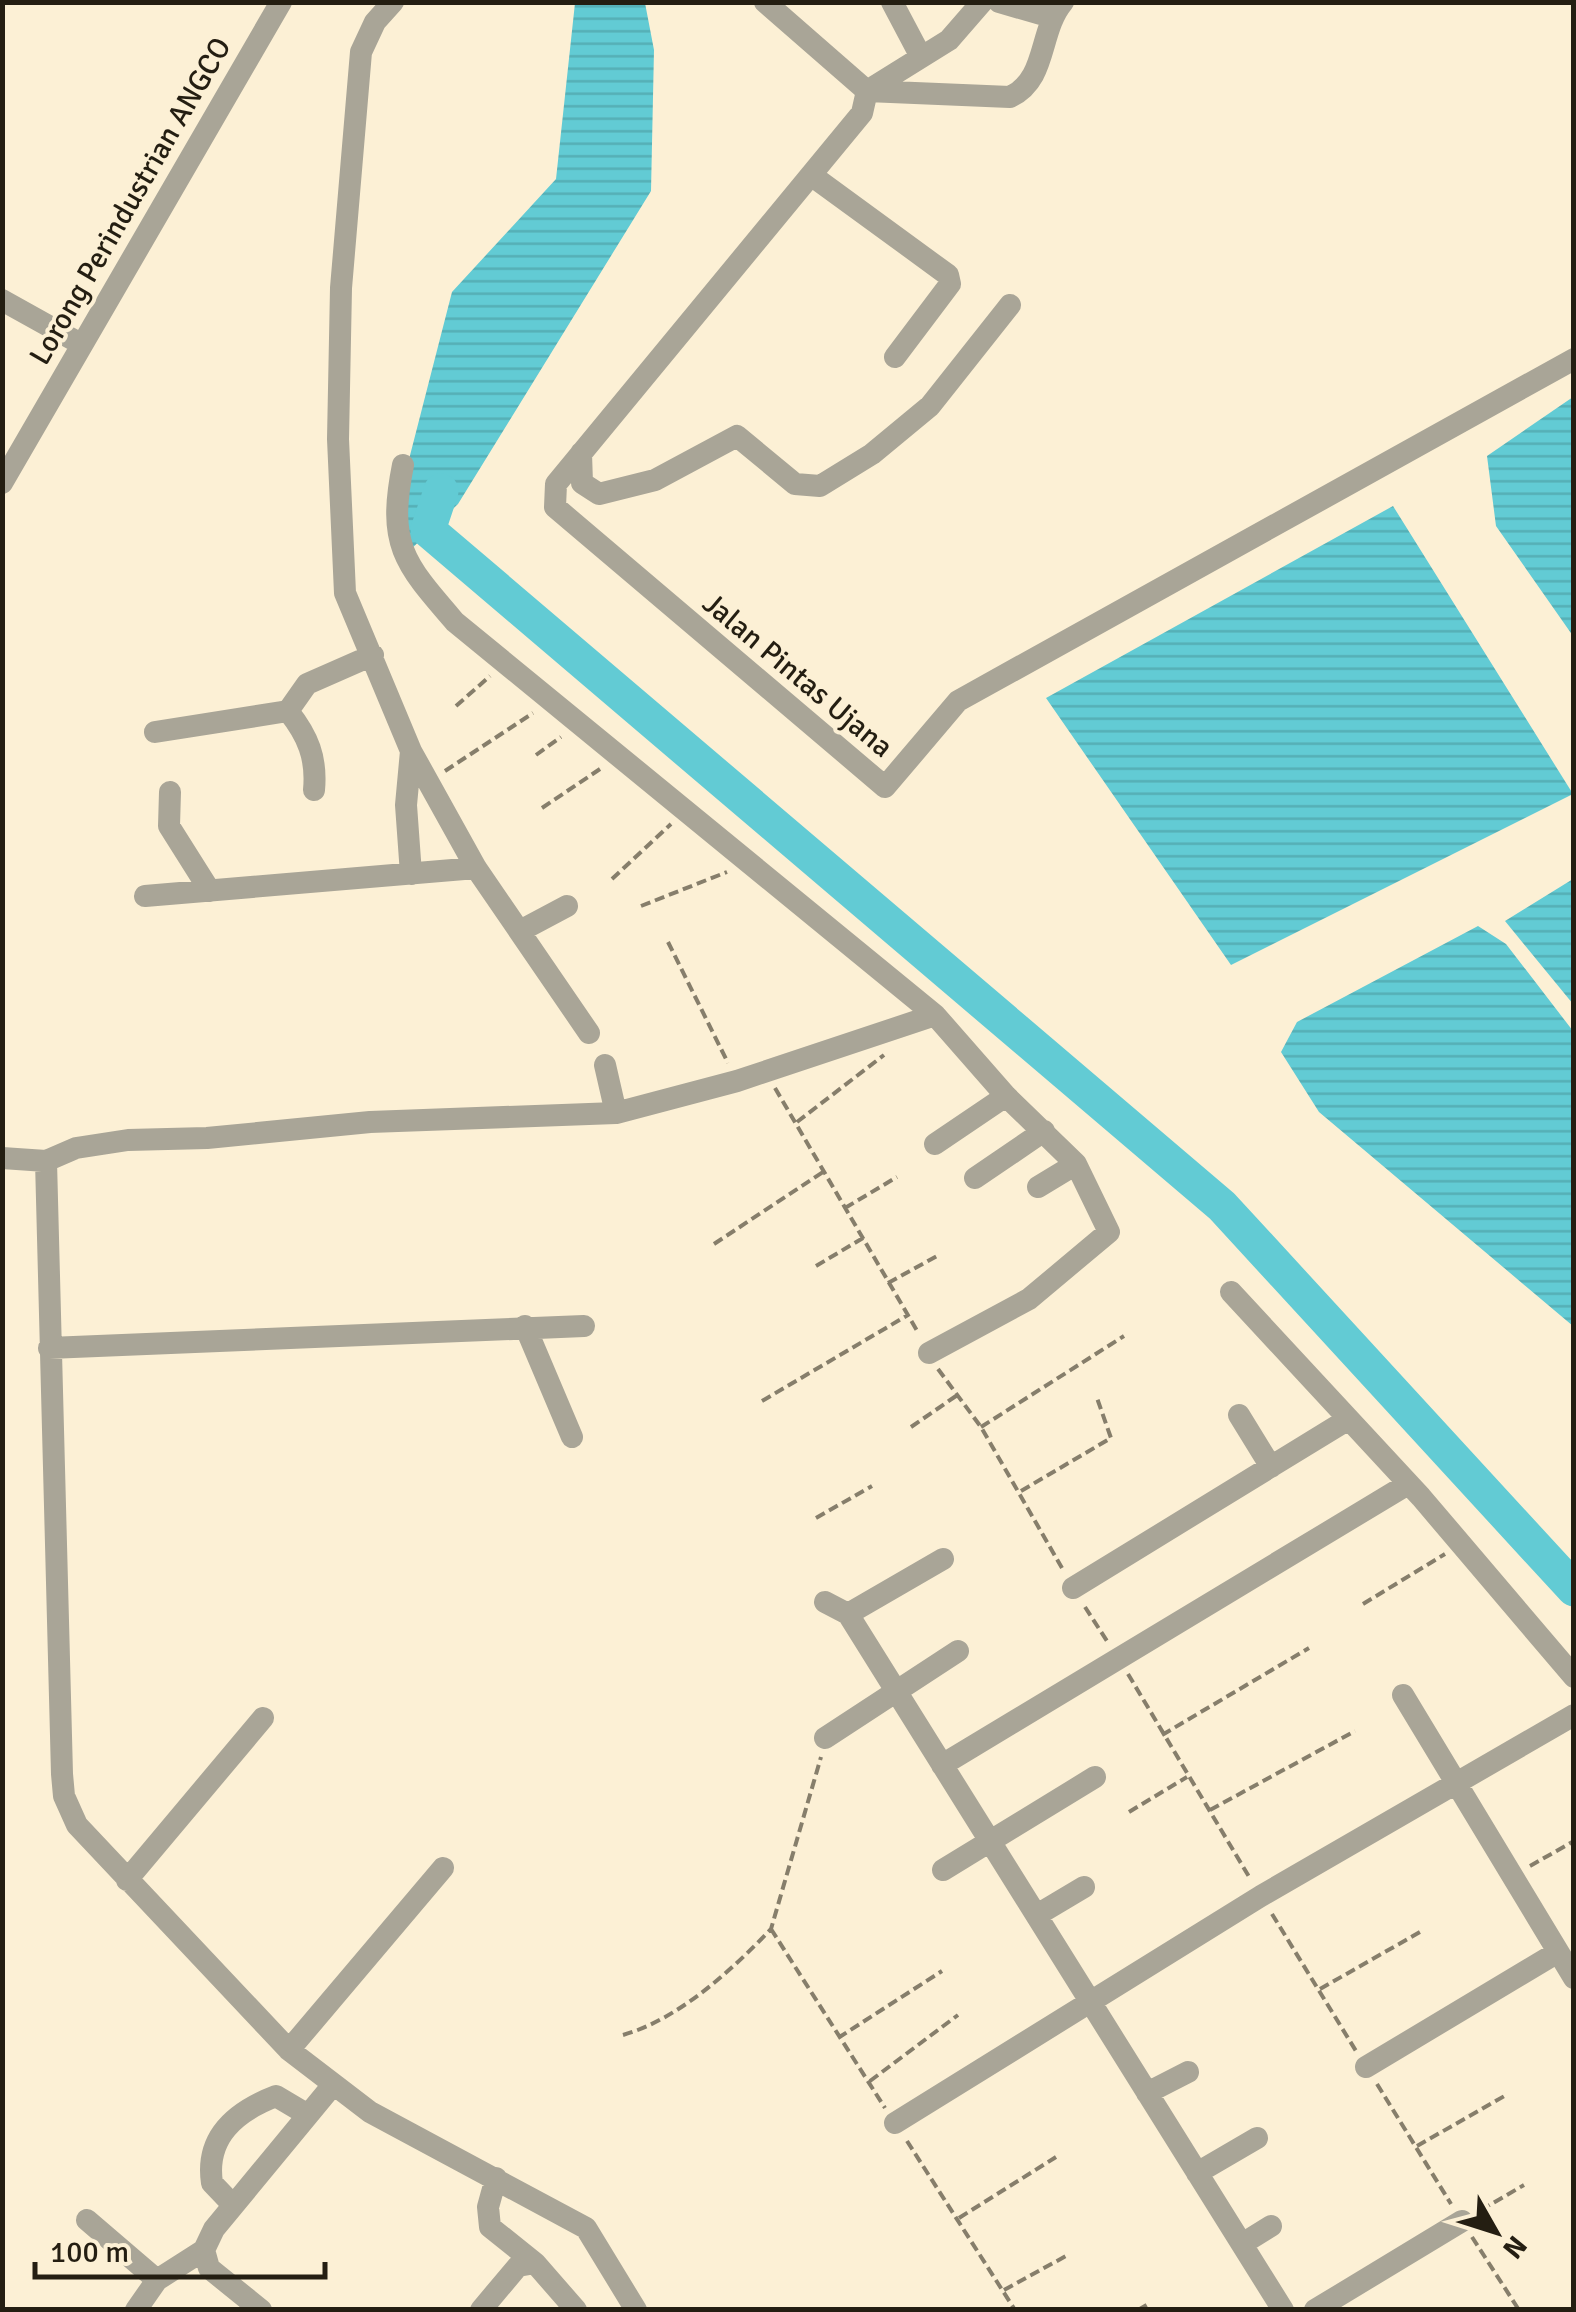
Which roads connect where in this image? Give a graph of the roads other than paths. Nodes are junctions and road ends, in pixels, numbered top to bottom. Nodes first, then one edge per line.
1 (280, 2) edge
2 (393, 2) edge
3 (765, 2) edge
4 (892, 2) edge
5 (982, 2) edge
6 (998, 2) edge
7 (1057, 10) edge
8 (920, 55) junction
9 (867, 91) junction
10 (811, 175) junction
11 (2, 300) edge
12 (1010, 305) dead end
13 (80, 344) junction
14 (895, 357) dead end
15 (1574, 359) edge
16 (13, 437) edge
17 (581, 452) junction
18 (403, 465) dead end
19 (2, 483) edge
20 (373, 655) junction
21 (288, 711) junction
22 (155, 732) dead end
23 (410, 751) junction
24 (314, 790) dead end
25 (170, 792) dead end
26 (476, 868) junction
27 (412, 874) junction
28 (210, 890) junction
29 (144, 896) dead end
30 (567, 906) dead end
31 (520, 931) junction
32 (935, 1015) junction
33 (589, 1033) dead end
34 (604, 1064) dead end
35 (1006, 1096) junction
36 (616, 1113) junction
37 (1044, 1131) junction
38 (934, 1144) dead end
39 (2, 1158) edge
40 (46, 1161) junction
41 (1076, 1164) junction
42 (975, 1178) dead end
43 (1038, 1187) dead end
44 (1232, 1292) dead end
45 (524, 1326) junction
46 (584, 1326) dead end
47 (49, 1348) junction
48 (928, 1353) road end
49 (1239, 1415) dead end
50 (1347, 1420) junction
51 (572, 1436) dead end
52 (1271, 1466) junction
53 (1408, 1484) junction
54 (943, 1559) dead end
55 (1073, 1588) road end
56 (825, 1602) dead end
57 (848, 1614) junction
58 (958, 1651) dead end
59 (1574, 1677) edge
60 (894, 1692) junction
61 (1403, 1696) dead end
62 (1574, 1716) edge
63 (263, 1718) dead end
64 (825, 1738) road end
65 (942, 1765) junction
66 (1096, 1776) dead end
67 (1459, 1782) junction
68 (990, 1842) junction
69 (443, 1868) dead end
70 (943, 1870) dead end
71 (127, 1880) junction
72 (1084, 1887) dead end
73 (1037, 1915) junction
74 (1558, 1952) junction
75 (1574, 1978) edge
76 (1089, 2000) junction
77 (289, 2050) junction
78 (1366, 2067) road end
79 (1188, 2072) dead end
80 (332, 2086) junction
81 (1147, 2093) junction
82 (308, 2115) junction
83 (895, 2124) dead end
84 (1257, 2138) dead end
85 (1197, 2172) junction
86 (496, 2178) junction
87 (233, 2206) junction
88 (88, 2220) dead end
89 (1462, 2221) road end
90 (1271, 2226) dead end
91 (1242, 2244) junction
92 (204, 2250) junction
93 (535, 2263) junction
94 (157, 2280) junction
95 (136, 2310) edge
96 (261, 2310) edge
97 (481, 2310) edge
98 (576, 2310) edge
99 (636, 2310) edge
100 (1283, 2310) edge
101 (1315, 2310) edge

1 - 13 street, Lorong Perindustrian ANGCO
2 - 20 street
3 - 9 street
4 - 8 street
5 - 8 street
6 - 7 street
7 - 9 street
8 - 9 street
9 - 10 street, Jalan Pintas Ujana
10 - 14 street
10 - 17 street, Jalan Pintas Ujana
11 - 13 street
12 - 17 street
13 - 16 street, Lorong Perindustrian ANGCO
15 - 17 street, Jalan Pintas Ujana
16 - 19 street, Lorong Perindustrian ANGCO
18 - 32 street
20 - 21 street
20 - 23 street
21 - 22 street
21 - 24 street
23 - 26 street
23 - 27 street
25 - 28 street
26 - 27 street
26 - 31 street
27 - 28 street
28 - 29 street
30 - 31 street
31 - 33 street
32 - 35 street
32 - 36 street
34 - 36 street
35 - 37 street
35 - 38 street
36 - 40 street
37 - 41 street
37 - 42 street
39 - 40 street
40 - 47 street
41 - 43 street
41 - 48 street
44 - 50 street
45 - 46 street
45 - 47 street
45 - 51 street
47 - 71 street
49 - 52 street
50 - 52 street
50 - 53 street
52 - 55 street
53 - 59 street
53 - 65 street
54 - 57 street
56 - 57 street
57 - 60 street
58 - 60 street
60 - 64 street
60 - 65 street
61 - 67 street
62 - 67 street
63 - 71 street
65 - 68 street
66 - 68 street
67 - 74 street
67 - 76 street
68 - 70 street
68 - 73 street
69 - 77 street
71 - 77 street
72 - 73 street
73 - 76 street
74 - 75 street
74 - 78 street
76 - 81 street
76 - 83 street
77 - 80 street
79 - 81 street
80 - 82 street
80 - 86 street
81 - 85 street
82 - 87 street
82 - 87 street
84 - 85 street
85 - 91 street
86 - 93 street
86 - 99 street
87 - 92 street
88 - 94 street
89 - 101 street
90 - 91 street
91 - 100 street
92 - 94 street
92 - 96 street
93 - 97 street
93 - 98 street
94 - 95 street

